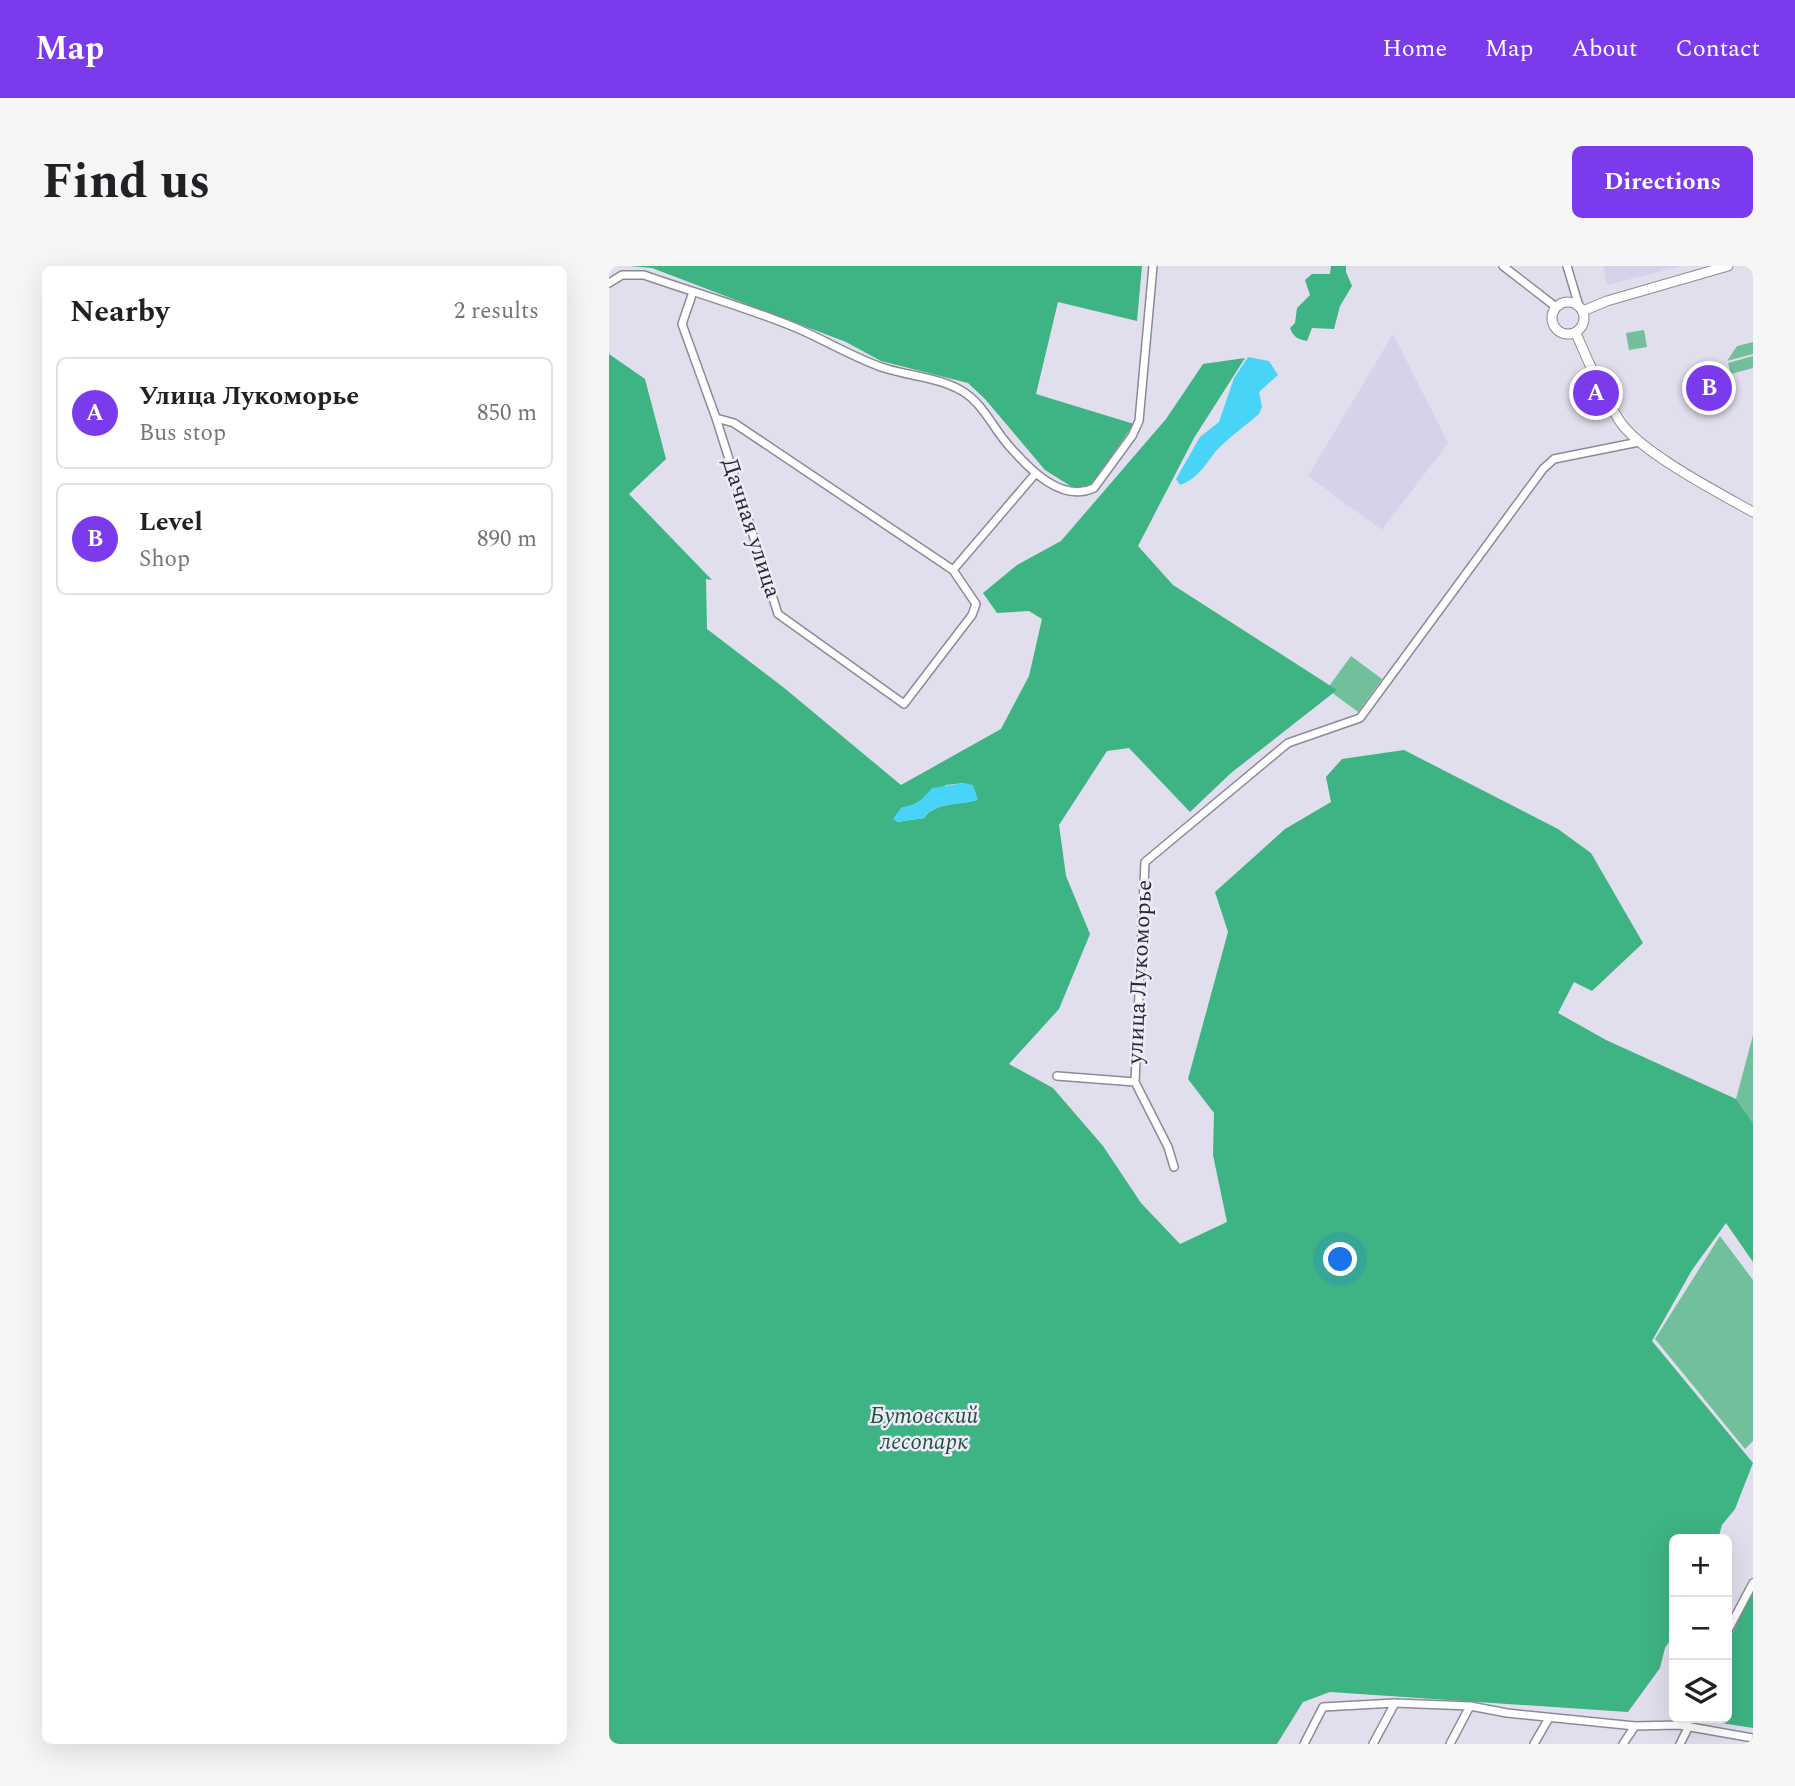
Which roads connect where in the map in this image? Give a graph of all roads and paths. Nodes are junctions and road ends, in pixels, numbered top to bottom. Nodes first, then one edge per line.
1 (1153, 266) edge
2 (1503, 266) edge
3 (1567, 266) edge
4 (1728, 266) edge
5 (609, 283) edge
6 (693, 292) junction
7 (1556, 307) junction
8 (1581, 308) junction
9 (1576, 332) junction
10 (716, 418) junction
11 (1639, 442) junction
12 (1036, 472) junction
13 (1753, 512) edge
14 (953, 570) junction
15 (1057, 1076) dead end
16 (1135, 1082) junction
17 (1174, 1167) dead end
18 (1753, 1583) edge
19 (1732, 1623) edge
20 (1395, 1703) junction
21 (1470, 1706) junction
22 (1549, 1718) junction
23 (1669, 1722) edge
24 (1684, 1723) edge
25 (1635, 1726) junction
26 (1689, 1726) junction
27 (1753, 1738) edge
28 (1304, 1744) edge
29 (1373, 1744) edge
30 (1450, 1744) edge
31 (1534, 1744) edge
32 (1623, 1744) edge
33 (1681, 1744) edge

1 - 12 street
2 - 7 street
3 - 8 street
4 - 8 street
5 - 6 street
6 - 10 street, Дачная улица
6 - 12 street
7 - 8 street
7 - 9 street
8 - 9 street
9 - 11 street
10 - 14 street, Дачная улица
10 - 14 street, Дачная улица
11 - 13 street
11 - 16 street, улица Лукоморье
12 - 14 street
15 - 16 street
16 - 17 street, улица Лукоморье
18 - 19 street
20 - 21 street
20 - 28 street
20 - 29 street
21 - 22 street
21 - 30 street
22 - 25 street
22 - 31 street
23 - 25 street
24 - 26 street
25 - 32 street
26 - 27 street
26 - 33 street

